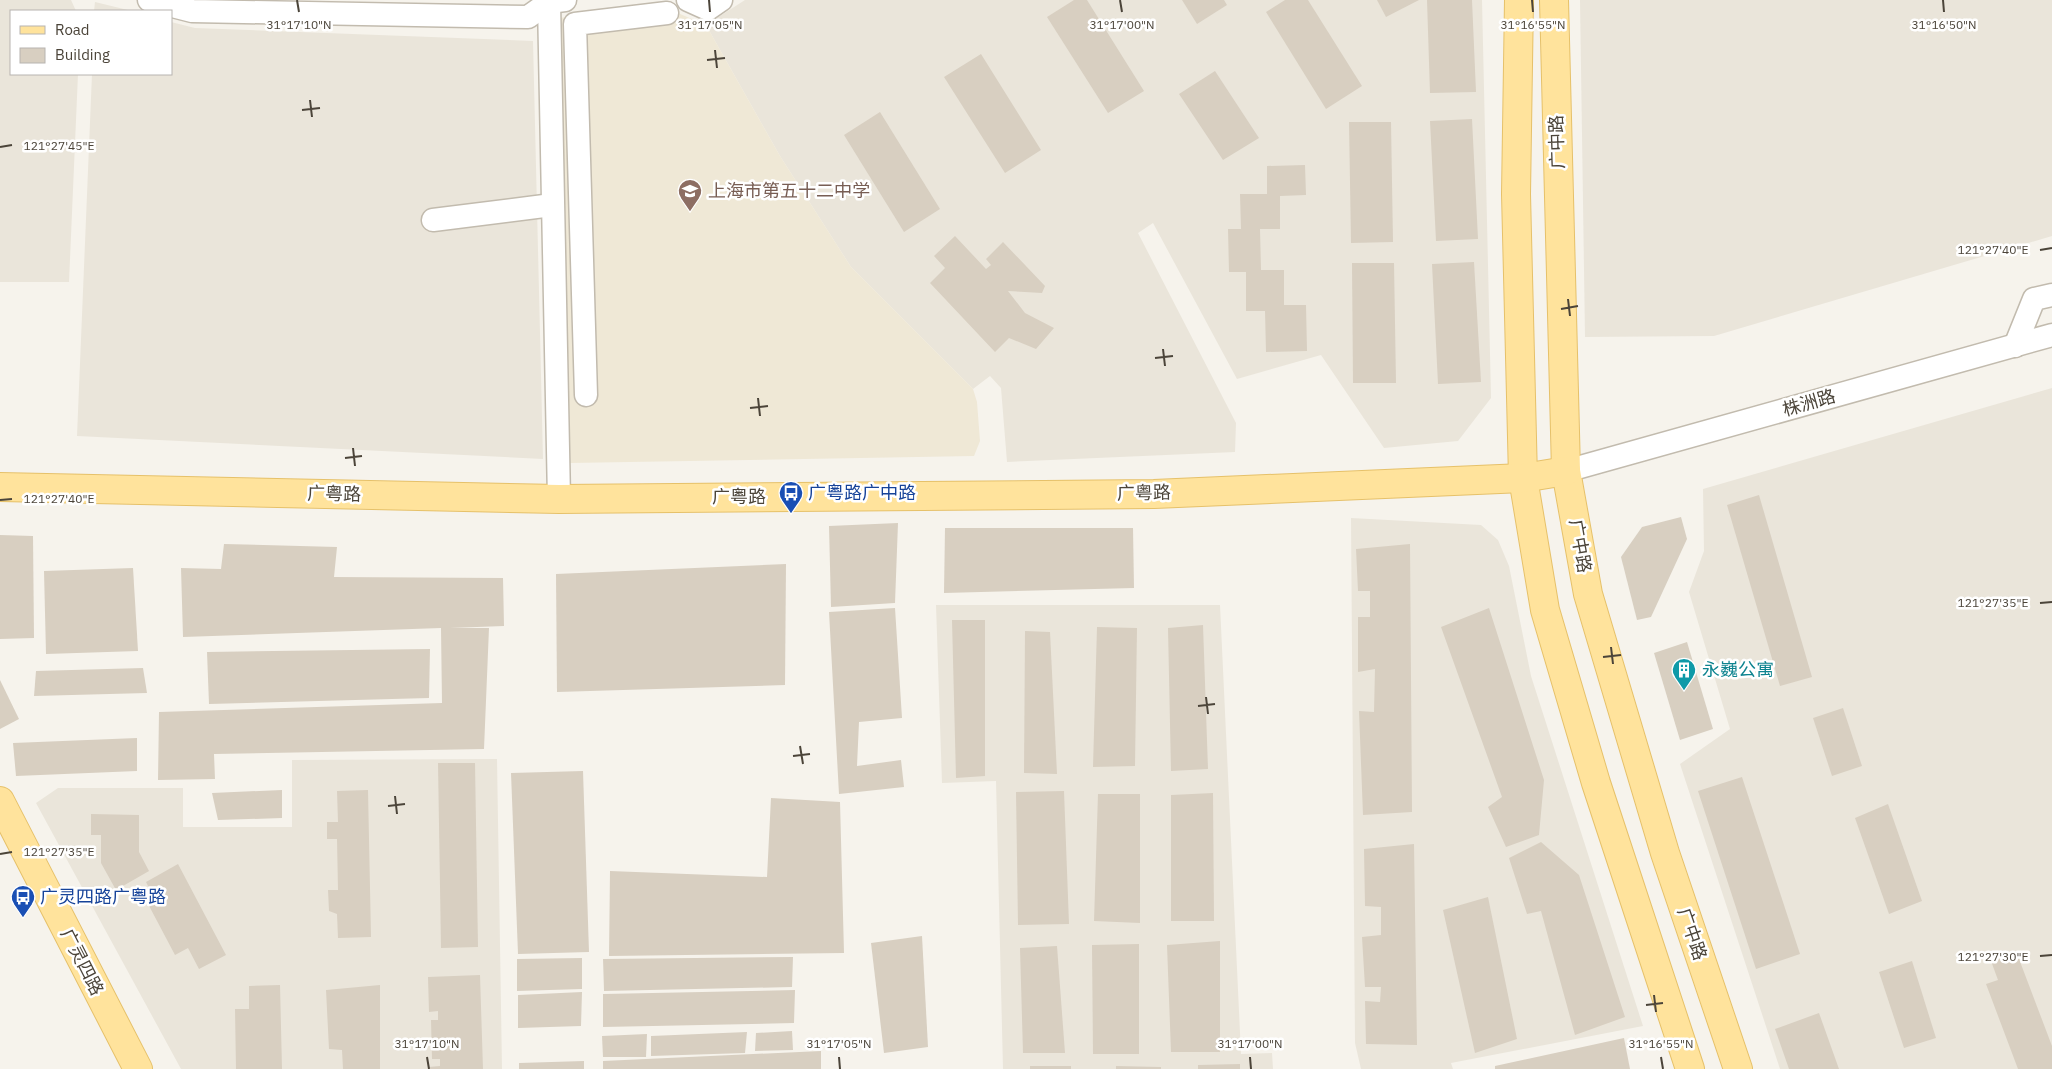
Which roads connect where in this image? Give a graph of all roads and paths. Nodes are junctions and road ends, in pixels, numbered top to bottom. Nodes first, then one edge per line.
1 (149, 0) edge
2 (688, 0) edge
3 (721, 0) edge
4 (1518, 0) edge
5 (1554, 0) edge
6 (557, 1) edge
7 (667, 13) dead end
8 (552, 205) junction
9 (433, 220) dead end
10 (582, 259) junction
11 (554, 260) junction
12 (2052, 295) edge
13 (2052, 335) edge
14 (2015, 346) junction
15 (586, 395) dead end
16 (1566, 471) junction
17 (1523, 478) junction
18 (0, 487) edge
19 (559, 498) junction
20 (0, 801) edge
21 (138, 1069) edge
22 (1690, 1069) edge
23 (1738, 1069) edge

1 - 6 street
2 - 3 street
4 - 17 main road
5 - 16 main road, 广中路
6 - 8 street
7 - 10 street
8 - 9 street
8 - 11 street
10 - 11 street
10 - 15 street
11 - 19 street
12 - 14 street
13 - 14 street, 株洲路
14 - 16 street, 株洲路
16 - 17 main road, 广粤路
16 - 23 main road, 广中路
17 - 19 main road, 广粤路
17 - 22 main road
18 - 19 main road, 广粤路
20 - 21 main road, 广灵四路

